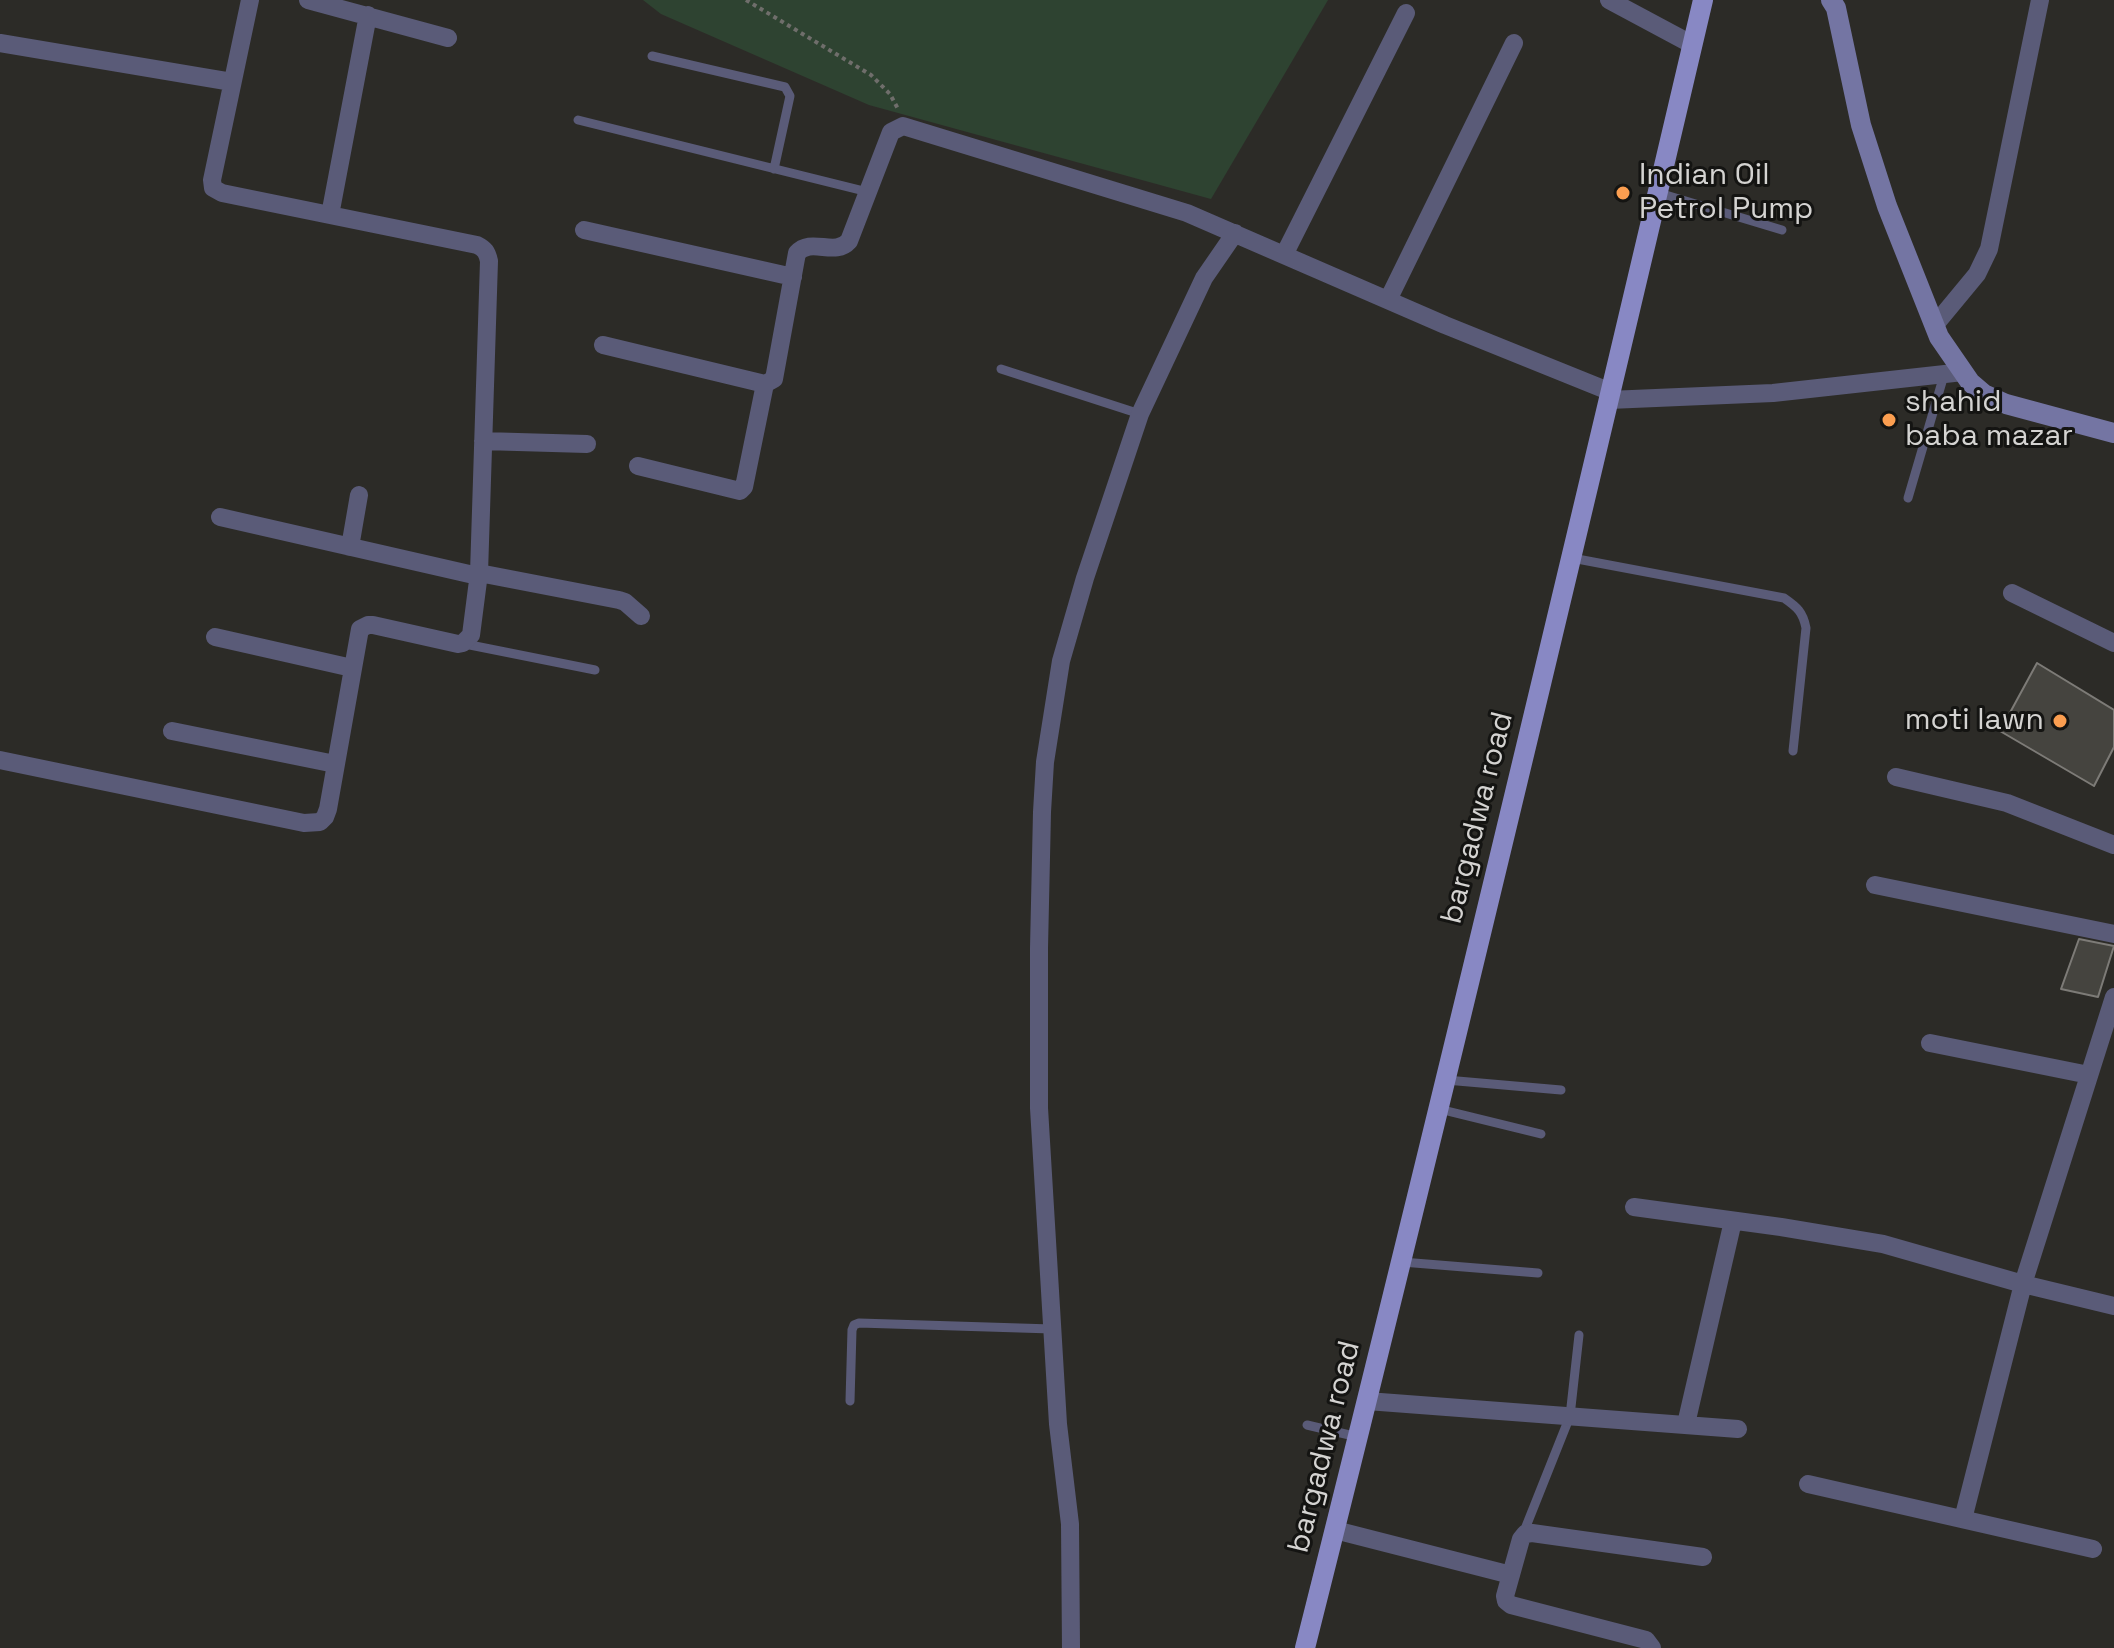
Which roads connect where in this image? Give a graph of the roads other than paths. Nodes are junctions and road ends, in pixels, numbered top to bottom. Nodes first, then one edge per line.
1 (250, 0) edge
2 (308, 0) edge
3 (1609, 0) edge
4 (1703, 0) edge
5 (2040, 0) edge
6 (1836, 3) edge
7 (1406, 13) dead end
8 (368, 15) junction
9 (448, 38) dead end
10 (0, 43) edge
11 (1514, 43) dead end
12 (1693, 45) junction
13 (652, 56) dead end
14 (232, 82) junction
15 (578, 120) dead end
16 (774, 169) junction
17 (868, 192) junction
18 (1658, 193) junction
19 (330, 215) junction
20 (584, 230) dead end
21 (1782, 230) dead end
22 (1235, 233) junction
23 (1284, 255) junction
24 (793, 277) junction
25 (1388, 300) junction
26 (1934, 326) junction
27 (603, 345) dead end
28 (1001, 369) dead end
29 (1954, 373) junction
30 (765, 384) junction
31 (1610, 396) junction
32 (1140, 414) junction
33 (2114, 433) edge
34 (483, 441) junction
35 (587, 444) dead end
36 (638, 466) dead end
37 (359, 495) dead end
38 (1908, 498) dead end
39 (220, 517) dead end
40 (350, 547) junction
41 (1572, 558) junction
42 (479, 574) junction
43 (2012, 593) dead end
44 (641, 616) dead end
45 (215, 637) dead end
46 (463, 643) junction
47 (2114, 643) edge
48 (352, 668) junction
49 (595, 670) dead end
50 (172, 731) dead end
51 (1793, 751) dead end
52 (0, 760) edge
53 (335, 764) junction
54 (1896, 777) dead end
55 (2114, 845) edge
56 (1875, 885) dead end
57 (2114, 934) edge
58 (2114, 997) edge
59 (1930, 1043) dead end
60 (2089, 1075) junction
61 (1446, 1080) junction
62 (1561, 1090) dead end
63 (1439, 1109) junction
64 (1541, 1134) dead end
65 (1634, 1207) dead end
66 (1733, 1221) junction
67 (1402, 1262) junction
68 (1538, 1273) dead end
69 (2023, 1284) junction
70 (2114, 1306) edge
71 (1052, 1329) junction
72 (1579, 1335) dead end
73 (850, 1401) dead end
74 (1367, 1401) junction
75 (1570, 1416) junction
76 (1686, 1424) junction
77 (1307, 1425) dead end
78 (1738, 1429) dead end
79 (1358, 1437) junction
80 (1808, 1484) dead end
81 (1963, 1519) junction
82 (1335, 1530) junction
83 (1521, 1539) junction
84 (2093, 1549) dead end
85 (1703, 1557) dead end
86 (1511, 1575) junction
87 (1071, 1648) edge
88 (1305, 1648) edge
89 (1652, 1648) edge

1 - 14 street
2 - 8 street
3 - 12 street
4 - 12 main road, bargadwa road
5 - 26 street
6 - 26 street
7 - 23 street
8 - 9 street
8 - 19 street
10 - 14 street
11 - 25 street
12 - 18 main road, bargadwa road
13 - 16 lane
14 - 19 street
15 - 16 lane
16 - 17 lane
17 - 22 street
17 - 24 street
18 - 21 lane
18 - 31 main road, bargadwa road
19 - 34 street
20 - 24 street
22 - 23 street
22 - 32 street
23 - 25 street
24 - 30 street
25 - 31 street
26 - 29 street
27 - 30 street
28 - 32 lane
29 - 31 street
29 - 33 street
29 - 38 lane
30 - 36 street
31 - 41 main road, bargadwa road
32 - 71 street
34 - 35 street
34 - 42 street
37 - 40 street
39 - 40 street
40 - 42 street
41 - 51 lane
41 - 61 main road, bargadwa road
42 - 44 street
42 - 46 street
43 - 47 street
45 - 48 street
46 - 48 street
46 - 49 lane
48 - 53 street
50 - 53 street
52 - 53 street
54 - 55 street
56 - 57 street
58 - 60 street
59 - 60 street
60 - 69 street
61 - 62 lane
61 - 63 main road, bargadwa road
63 - 64 lane
63 - 67 main road, bargadwa road
65 - 66 street
66 - 69 street
66 - 76 street
67 - 68 lane
67 - 74 main road, bargadwa road
69 - 70 street
69 - 81 street
71 - 73 lane
71 - 87 street
72 - 75 lane
74 - 75 street
74 - 79 main road, bargadwa road
75 - 76 street
75 - 83 lane
76 - 78 street
77 - 79 lane
79 - 82 main road, bargadwa road
80 - 81 street
81 - 84 street
82 - 86 street
82 - 88 main road, bargadwa road
83 - 85 street
83 - 86 street
86 - 89 street

